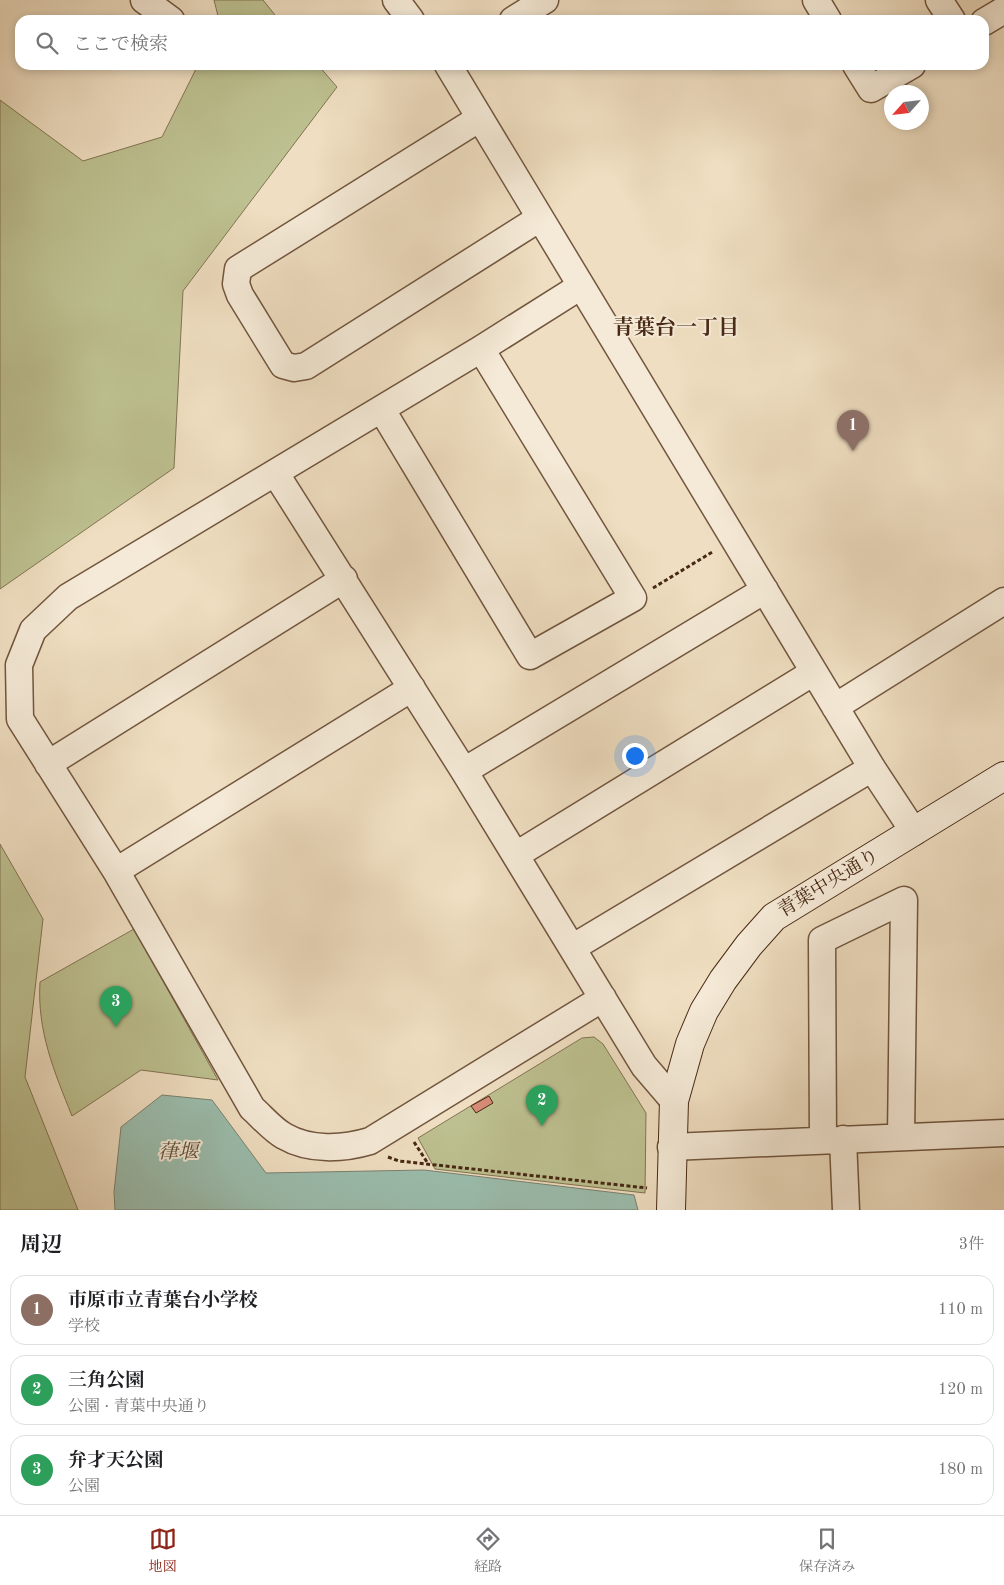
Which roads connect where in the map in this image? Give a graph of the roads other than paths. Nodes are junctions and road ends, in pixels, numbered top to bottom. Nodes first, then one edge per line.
1 (144, 0) edge
2 (396, 0) edge
3 (545, 0) edge
4 (816, 0) edge
5 (939, 0) edge
6 (1004, 10) edge
7 (164, 15) edge
8 (407, 15) edge
9 (521, 15) edge
10 (825, 15) edge
11 (949, 15) edge
12 (989, 19) edge
13 (451, 70) edge
14 (859, 70) edge
15 (903, 70) edge
16 (480, 118) junction
17 (540, 218) junction
18 (581, 286) junction
19 (481, 350) junction
20 (382, 410) junction
21 (276, 474) junction
22 (344, 579) junction
23 (765, 590) junction
24 (1004, 601) edge
25 (814, 672) junction
26 (412, 688) junction
27 (835, 707) junction
28 (48, 764) junction
29 (872, 768) junction
30 (464, 771) junction
31 (1004, 776) edge
32 (914, 832) junction
33 (516, 855) junction
34 (116, 871) junction
35 (572, 948) junction
36 (603, 998) junction
37 (674, 1101) junction
38 (1004, 1134) edge
39 (901, 1137) junction
40 (833, 1139) junction
41 (671, 1147) junction
42 (670, 1200) edge
43 (846, 1210) edge

1 - 7 street
2 - 8 street
3 - 9 street
4 - 10 street
5 - 11 street
6 - 12 street
13 - 16 street
14 - 15 street
16 - 17 street
16 - 17 street
17 - 18 street
18 - 19 street
18 - 23 street
19 - 20 street
19 - 20 street
20 - 21 street
21 - 22 street
21 - 28 street
22 - 26 street
22 - 28 street
23 - 25 street
23 - 30 street
24 - 27 street
25 - 27 street
25 - 33 street
26 - 30 street
26 - 34 street
27 - 29 street
28 - 34 street
29 - 32 street
29 - 35 street
30 - 33 street
31 - 32 street, 青葉中央通り
32 - 37 street, 青葉中央通り
33 - 35 street
34 - 36 street
35 - 36 street
36 - 37 street
37 - 41 street, 青葉中央通り
38 - 39 street
39 - 40 street
39 - 40 street
40 - 41 street
40 - 43 street
41 - 42 street, 青葉中央通り

